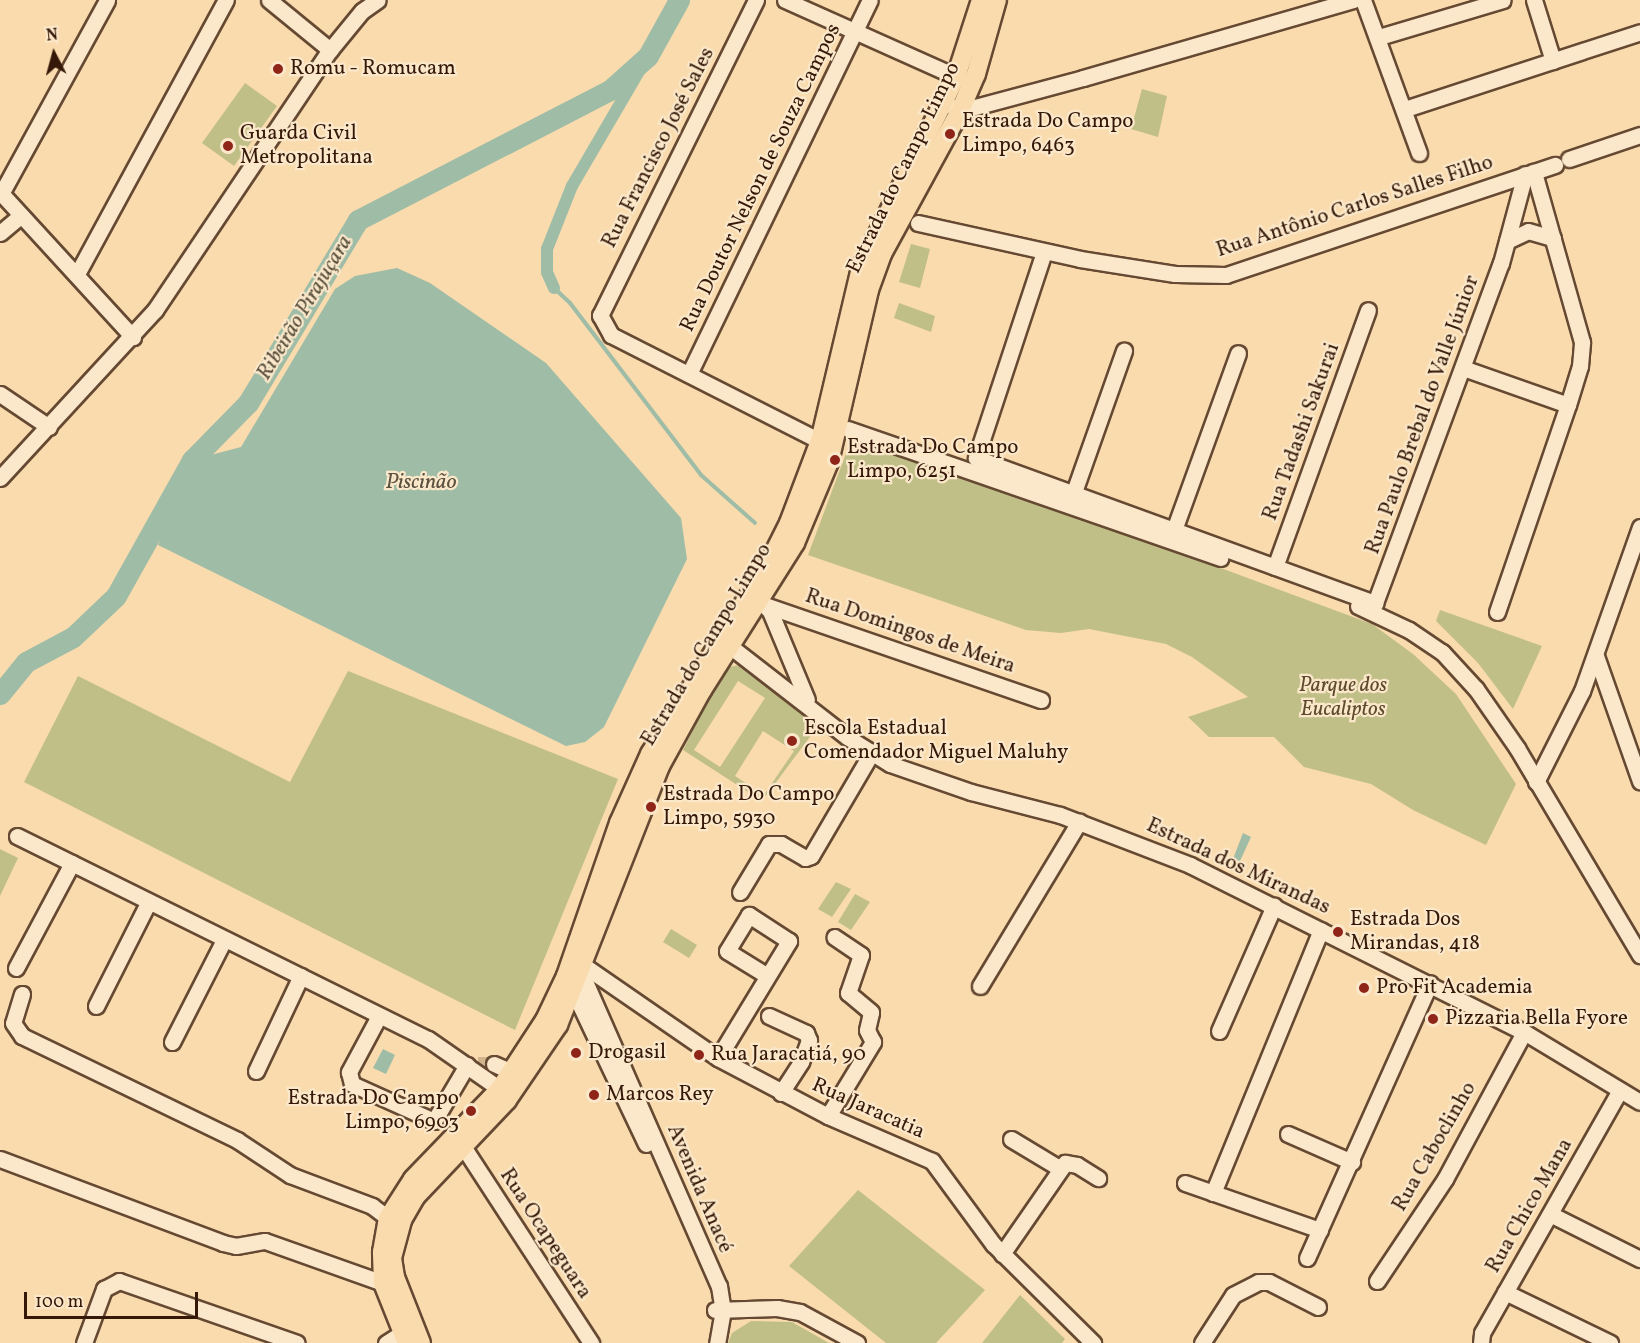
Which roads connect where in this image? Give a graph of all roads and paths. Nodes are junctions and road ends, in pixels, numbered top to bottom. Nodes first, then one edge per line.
1 (107, 0) edge
2 (226, 0) edge
3 (269, 0) edge
4 (378, 0) edge
5 (756, 0) edge
6 (785, 0) edge
7 (870, 0) edge
8 (981, 0) edge
9 (997, 0) edge
10 (1354, 0) edge
11 (1363, 0) edge
12 (1503, 0) edge
13 (1534, 0) edge
14 (856, 30) junction
15 (1640, 32) edge
16 (1379, 37) junction
17 (330, 50) junction
18 (1553, 61) junction
19 (964, 80) junction
20 (952, 107) junction
21 (1406, 109) junction
22 (1640, 135) edge
23 (1419, 153) dead end
24 (1529, 173) junction
25 (1, 193) edge
26 (20, 216) junction
27 (918, 223) dead end
28 (0, 233) edge
29 (1553, 238) junction
30 (1508, 241) junction
31 (1044, 252) junction
32 (77, 274) junction
33 (1368, 310) dead end
34 (133, 337) junction
35 (1124, 351) dead end
36 (1238, 353) dead end
37 (1463, 368) junction
38 (689, 374) junction
39 (0, 394) edge
40 (1568, 405) junction
41 (49, 427) junction
42 (848, 429) dead end
43 (820, 441) junction
44 (0, 478) edge
45 (1074, 492) junction
46 (1640, 527) edge
47 (1174, 530) junction
48 (1275, 567) junction
49 (758, 600) junction
50 (1497, 612) dead end
51 (725, 642) junction
52 (1596, 656) junction
53 (1041, 700) dead end
54 (808, 703) junction
55 (872, 752) junction
56 (1640, 781) edge
57 (1536, 782) junction
58 (1079, 822) junction
59 (16, 836) dead end
60 (72, 863) junction
61 (740, 892) dead end
62 (148, 903) junction
63 (1274, 906) junction
64 (1321, 930) junction
65 (834, 937) dead end
66 (224, 940) junction
67 (1640, 955) edge
68 (16, 968) dead end
69 (575, 972) junction
70 (766, 975) dead end
71 (301, 976) junction
72 (1430, 983) junction
73 (980, 986) dead end
74 (22, 994) dead end
75 (96, 1006) dead end
76 (379, 1016) junction
77 (769, 1016) dead end
78 (1219, 1030) dead end
79 (1524, 1032) junction
80 (172, 1042) dead end
81 (718, 1058) junction
82 (472, 1064) junction
83 (494, 1064) tunnel mouth
84 (256, 1071) dead end
85 (512, 1072) junction
86 (500, 1089) junction
87 (1620, 1090) junction
88 (781, 1093) junction
89 (1640, 1102) edge
90 (828, 1116) junction
91 (1288, 1134) dead end
92 (1011, 1139) dead end
93 (464, 1148) junction
94 (0, 1159) edge
95 (1352, 1162) junction
96 (1059, 1168) junction
97 (1098, 1178) dead end
98 (1185, 1183) dead end
99 (1213, 1193) junction
100 (392, 1211) junction
101 (1550, 1215) junction
102 (1320, 1230) junction
103 (1002, 1254) junction
104 (1307, 1258) dead end
105 (1640, 1259) edge
106 (381, 1263) junction
107 (705, 1267) junction
108 (352, 1273) junction
109 (1377, 1281) dead end
110 (383, 1283) junction
111 (1505, 1292) junction
112 (1318, 1307) dead end
113 (719, 1310) junction
114 (405, 1338) edge
115 (84, 1343) edge
116 (297, 1343) edge
117 (386, 1343) edge
118 (421, 1343) edge
119 (591, 1343) edge
120 (710, 1343) edge
121 (717, 1343) edge
122 (858, 1343) edge
123 (1093, 1343) edge
124 (1202, 1343) edge
125 (1481, 1343) edge
126 (1610, 1343) edge

1 - 25 street
2 - 32 street
3 - 17 street
4 - 17 street
5 - 38 street, Rua Francisco José Sales
6 - 14 street
7 - 14 street, Rua Doutor Nelson de Souza Campos
8 - 19 main road, Estrada do Campo Limpo
9 - 19 main road, Estrada do Campo Limpo
10 - 20 street
11 - 16 street
12 - 16 street
13 - 18 street
14 - 19 street
14 - 38 street, Rua Doutor Nelson de Souza Campos
15 - 18 street
16 - 21 street
17 - 34 street
18 - 21 street
19 - 20 main road, Estrada do Campo Limpo
20 - 43 main road, Estrada do Campo Limpo
20 - 49 main road, Estrada do Campo Limpo
21 - 23 street
22 - 24 street, Rua Antônio Carlos Salles Filho
24 - 29 street
24 - 30 street, Rua Paulo Brebal do Valle Júnior
24 - 31 street, Rua Antônio Carlos Salles Filho
25 - 26 street
26 - 28 street
26 - 32 street
27 - 31 street, Rua Antônio Carlos Salles Filho
29 - 30 street
29 - 40 street
30 - 37 street, Rua Paulo Brebal do Valle Júnior
31 - 45 street
32 - 34 street
33 - 48 street, Rua Tadashi Sakurai
34 - 41 street
35 - 45 street
36 - 47 street
37 - 40 street
37 - 48 street, Rua Paulo Brebal do Valle Júnior
38 - 43 street
39 - 41 street
40 - 50 street
41 - 44 street
42 - 57 street
43 - 49 main road, Estrada do Campo Limpo
45 - 47 street
46 - 52 street
47 - 48 street
49 - 51 main road, Estrada do Campo Limpo
49 - 53 street, Rua Domingos de Meira
49 - 54 street, Estrada dos Mirandas
51 - 54 street, Estrada dos Mirandas
51 - 69 main road, Estrada do Campo Limpo
52 - 56 street
52 - 57 street
54 - 55 street, Estrada dos Mirandas
55 - 58 street, Estrada dos Mirandas
55 - 61 street
57 - 67 street
58 - 63 street, Estrada dos Mirandas
58 - 73 street
59 - 60 street
60 - 62 street
60 - 68 street
62 - 66 street
62 - 75 street
63 - 64 street, Estrada dos Mirandas
63 - 78 street
64 - 72 street, Estrada dos Mirandas
64 - 99 street
65 - 90 street
66 - 71 street
66 - 80 street
69 - 81 street, Rua Jaracatia
69 - 85 main road, Estrada do Campo Limpo
69 - 93 main road, Estrada do Campo Limpo
69 - 107 street, Avenida Anacé
69 - 107 street, Avenida Anacé
70 - 81 street
71 - 76 street
71 - 84 street
72 - 79 street, Estrada dos Mirandas
72 - 95 street
74 - 100 street
76 - 82 street
76 - 82 street
77 - 88 street
79 - 87 street, Estrada dos Mirandas
79 - 109 street, Rua Caboclinho
81 - 88 street, Rua Jaracatia
82 - 86 street
83 - 85 street
85 - 86 main road, Estrada do Campo Limpo
86 - 100 main road, Estrada do Campo Limpo
87 - 89 street, Estrada dos Mirandas
87 - 101 street, Rua Chico Mana
88 - 90 street, Rua Jaracatia
90 - 103 street, Rua Jaracatia
91 - 95 street
92 - 96 street
93 - 118 main road, Estrada do Campo Limpo
93 - 119 street, Rua Ocapeguara
94 - 108 street
95 - 102 street
96 - 97 street
96 - 103 street
98 - 99 street
99 - 102 street
100 - 106 main road, Estrada do Campo Limpo
101 - 105 street
101 - 111 street, Rua Chico Mana
102 - 104 street
103 - 123 street, Rua Jaracatia
106 - 108 street
106 - 110 main road, Estrada do Campo Limpo
107 - 113 street, Avenida Anacé
108 - 110 street
110 - 114 main road, Estrada do Campo Limpo
111 - 125 street, Rua Chico Mana
111 - 126 street
112 - 124 street
113 - 120 street, Avenida Anacé
113 - 121 street, Avenida Anacé
113 - 122 street
114 - 117 street
115 - 116 street

